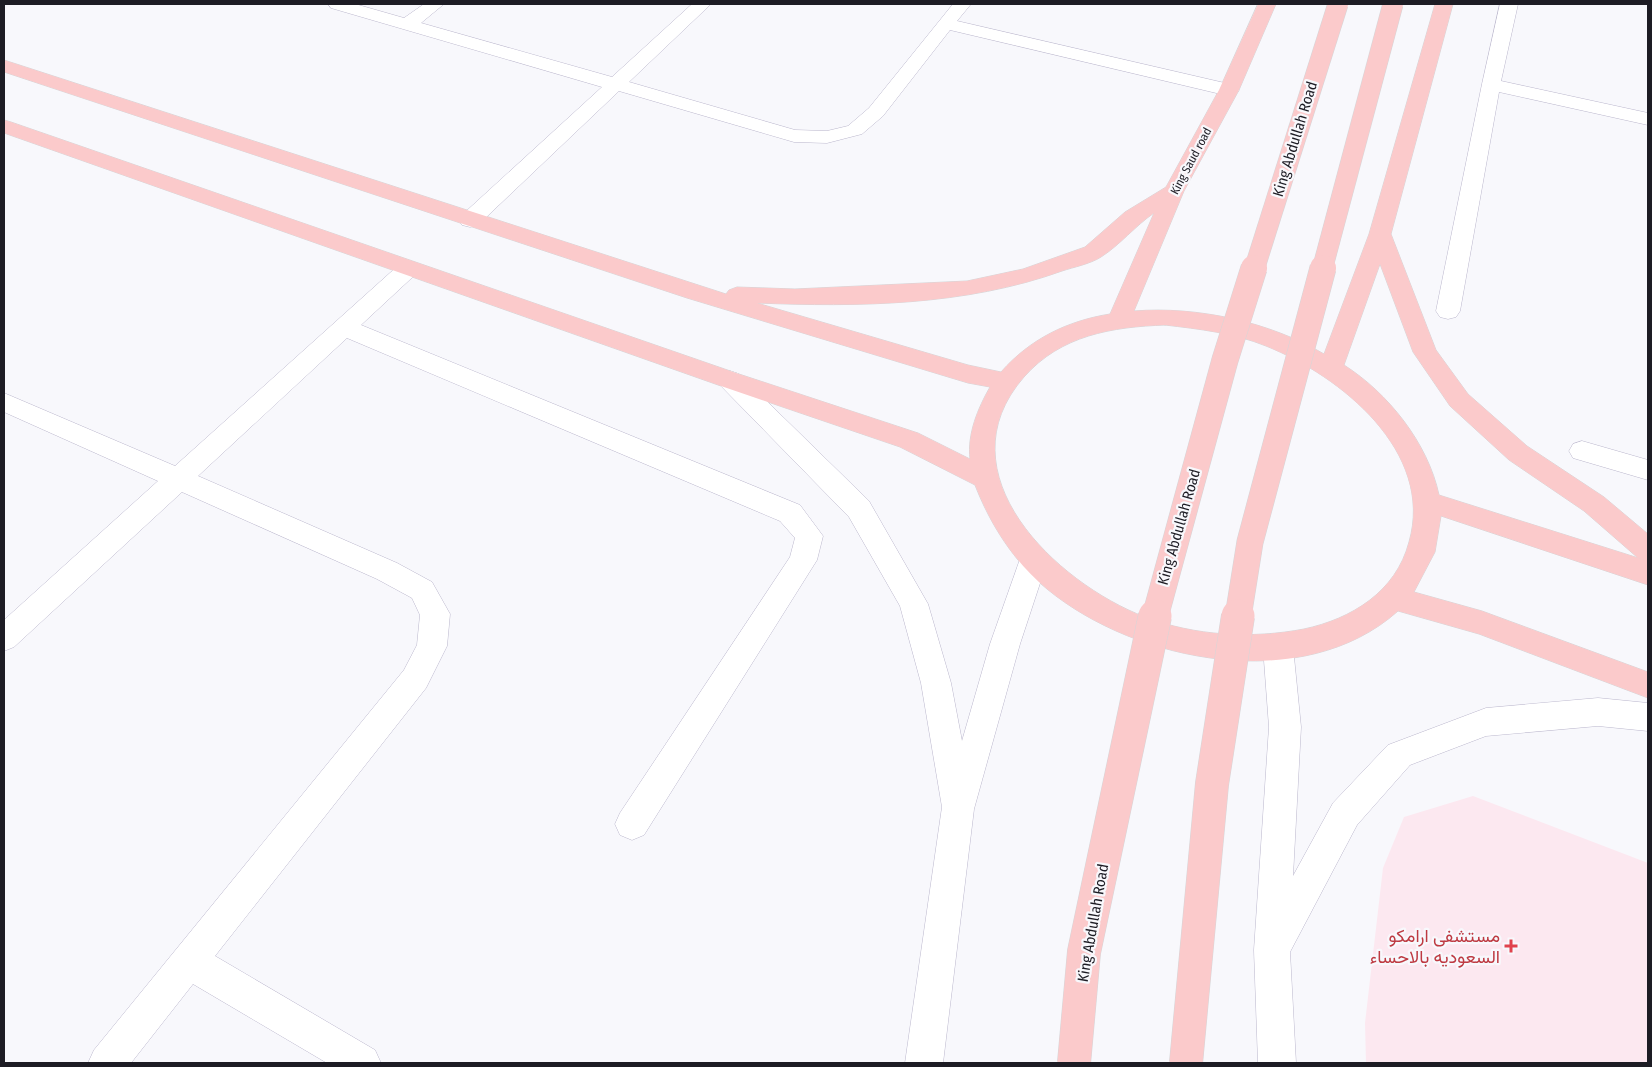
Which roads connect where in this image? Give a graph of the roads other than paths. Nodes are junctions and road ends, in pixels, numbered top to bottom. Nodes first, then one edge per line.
1 (337, 4) edge
2 (435, 4) edge
3 (702, 4) edge
4 (962, 4) edge
5 (1338, 4) edge
6 (1393, 4) edge
7 (1444, 4) edge
8 (1509, 4) edge
9 (1263, 6) edge
10 (407, 24) junction
11 (946, 24) junction
12 (4, 66) edge
13 (616, 84) junction
14 (1492, 84) junction
15 (1229, 90) junction
16 (1648, 119) edge
17 (4, 126) edge
18 (1174, 191) junction
19 (470, 220) junction
20 (1380, 234) junction
21 (409, 268) junction
22 (695, 293) junction
23 (1448, 311) dead end
24 (1118, 320) junction
25 (344, 327) junction
26 (1331, 368) junction
27 (730, 380) junction
28 (1005, 381) junction
29 (4, 402) edge
30 (1582, 451) dead end
31 (1648, 470) edge
32 (179, 478) junction
33 (986, 479) junction
34 (1426, 501) junction
35 (1648, 550) edge
36 (1034, 559) junction
37 (1648, 574) edge
38 (1394, 598) junction
39 (4, 638) edge
40 (1278, 647) junction
41 (1648, 685) edge
42 (1648, 717) edge
43 (958, 809) junction
44 (632, 824) dead end
45 (1272, 950) junction
46 (189, 961) junction
47 (107, 1063) edge
48 (362, 1063) edge
49 (924, 1063) edge
50 (1074, 1063) edge
51 (1186, 1063) edge
52 (1277, 1063) edge

1 - 10 street
2 - 10 street
3 - 13 street
4 - 11 street
5 - 50 main road, King Abdullah Road, bridge
6 - 51 main road, bridge
7 - 20 main road
8 - 14 street
9 - 15 main road, King Saud road
10 - 13 street
11 - 13 street
11 - 15 street
12 - 19 main road
13 - 19 street
14 - 16 street
14 - 23 street
15 - 18 main road, King Saud road
17 - 21 main road
18 - 22 main road
18 - 24 main road, King Saud road
19 - 22 main road
20 - 26 main road
20 - 35 main road
21 - 25 street
21 - 27 main road
22 - 28 main road
24 - 26 main road
24 - 28 main road
25 - 32 street
25 - 44 street
26 - 34 main road
27 - 33 main road
27 - 43 street
28 - 33 main road
29 - 32 street
30 - 31 street
32 - 39 street
32 - 46 street
33 - 36 main road
34 - 37 main road
34 - 38 main road
36 - 40 main road
36 - 43 street
38 - 40 main road
38 - 41 main road
40 - 45 street
42 - 45 street
43 - 49 street
45 - 52 street
46 - 47 street
46 - 48 street

